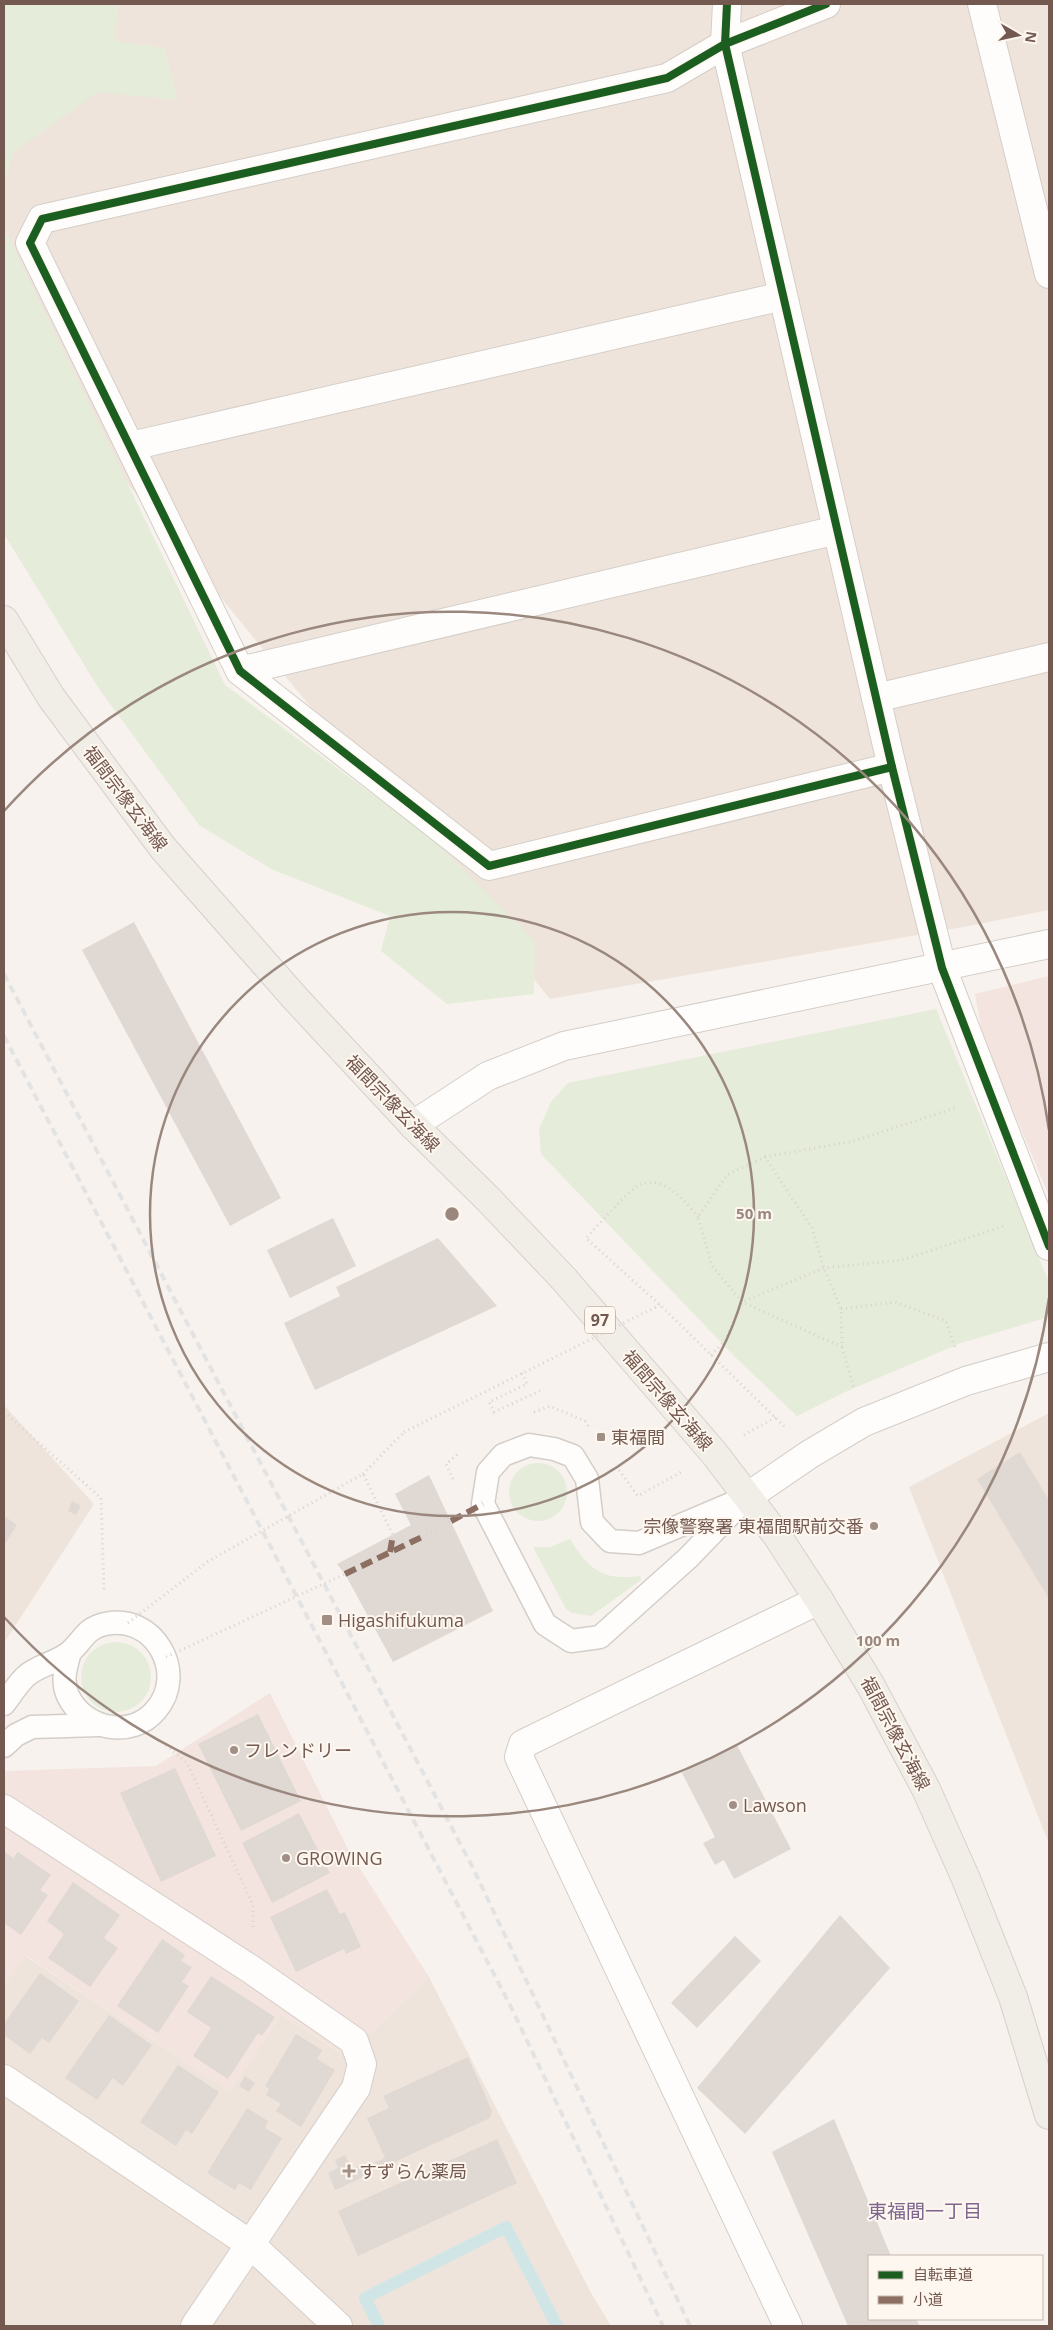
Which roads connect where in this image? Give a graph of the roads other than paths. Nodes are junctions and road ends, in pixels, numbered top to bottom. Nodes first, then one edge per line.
1 (727, 4) edge
2 (826, 4) edge
3 (982, 4) edge
4 (725, 44) junction
5 (1049, 274) edge
6 (783, 296) junction
7 (131, 446) junction
8 (837, 530) junction
9 (4, 620) edge
10 (1049, 657) edge
11 (240, 671) junction
12 (876, 698) junction
13 (892, 767) junction
14 (1049, 944) edge
15 (942, 968) junction
16 (413, 1125) junction
17 (1049, 1246) edge
18 (1049, 1358) edge
19 (747, 1497) junction
20 (819, 1600) junction
21 (70, 1652) junction
22 (4, 1704) edge
23 (99, 1725) junction
24 (4, 1746) edge
25 (4, 1809) edge
26 (4, 2079) edge
27 (1049, 2115) edge
28 (250, 2244) junction
29 (195, 2326) edge
30 (338, 2326) edge
31 (788, 2326) edge

1 - 4 street
2 - 4 street
3 - 5 street
4 - 6 street
4 - 7 street
6 - 7 street
6 - 8 street
7 - 11 street
8 - 11 street
8 - 12 street
9 - 16 main road, 福間宗像玄海線 / 97
10 - 12 street
11 - 13 street
12 - 13 street
13 - 15 street
14 - 15 street
15 - 16 street
15 - 17 street
16 - 19 main road, 福間宗像玄海線 / 97
18 - 19 street
19 - 19 lane
19 - 20 main road, 福間宗像玄海線 / 97
20 - 27 main road, 福間宗像玄海線 / 97
20 - 31 street
21 - 22 lane
21 - 23 lane
21 - 23 lane
23 - 24 lane
25 - 28 street
26 - 28 street
28 - 29 street
28 - 30 street

